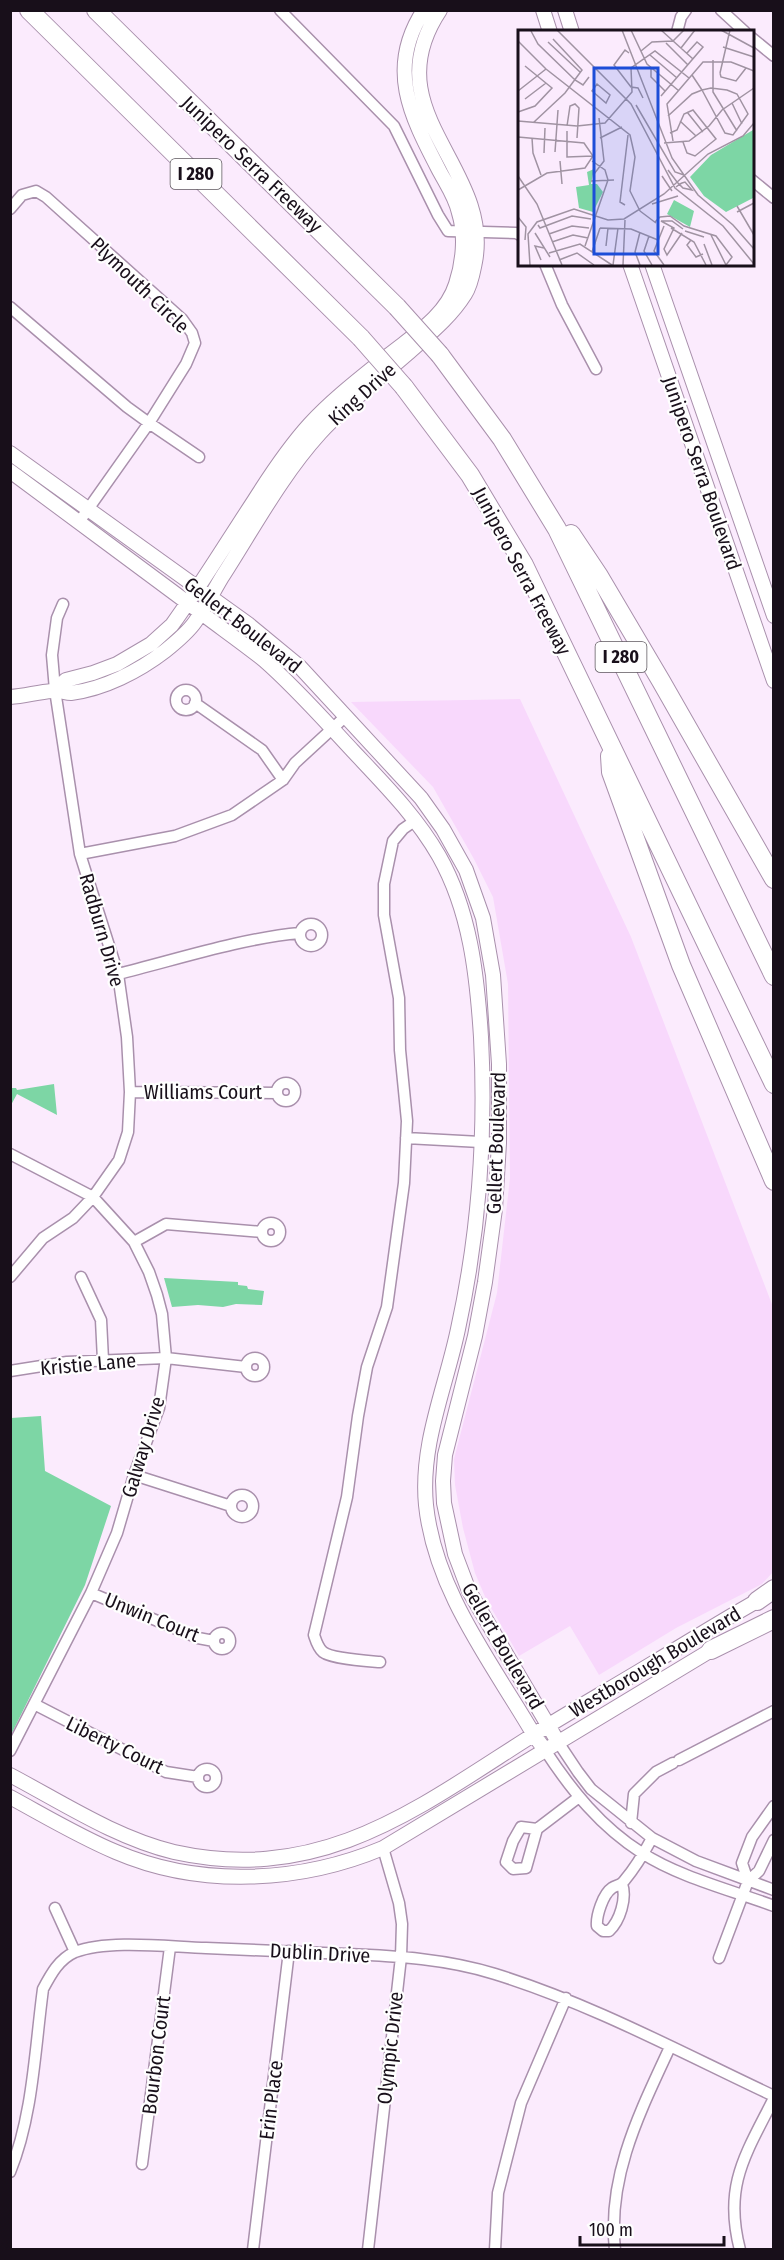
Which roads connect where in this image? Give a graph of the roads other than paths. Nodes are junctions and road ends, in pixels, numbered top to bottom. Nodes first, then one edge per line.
1 (29, 10) edge
2 (96, 10) edge
3 (280, 10) edge
4 (424, 10) edge
5 (440, 10) edge
6 (543, 10) edge
7 (565, 10) edge
8 (573, 10) edge
9 (686, 10) edge
10 (721, 10) edge
11 (549, 30) edge
12 (572, 30) edge
13 (678, 30) edge
14 (743, 30) edge
15 (754, 39) edge
16 (774, 56) edge
17 (754, 181) edge
18 (774, 198) edge
19 (10, 209) edge
20 (470, 232) junction
21 (518, 234) edge
22 (546, 266) edge
23 (631, 266) edge
24 (653, 266) edge
25 (10, 307) edge
26 (596, 369) dead end
27 (491, 422) junction
28 (149, 423) junction
29 (10, 453) edge
30 (199, 457) dead end
31 (10, 471) edge
32 (83, 516) junction
33 (196, 588) junction
34 (210, 597) junction
35 (188, 602) junction
36 (63, 604) dead end
37 (201, 613) junction
38 (774, 616) edge
39 (774, 681) edge
40 (55, 690) junction
41 (10, 697) edge
42 (195, 703) dead end
43 (346, 717) junction
44 (333, 729) junction
45 (608, 739) junction
46 (283, 780) junction
47 (416, 820) junction
48 (80, 854) junction
49 (774, 879) edge
50 (300, 933) dead end
51 (118, 974) junction
52 (774, 976) edge
53 (774, 1084) edge
54 (130, 1092) junction
55 (277, 1093) dead end
56 (406, 1138) junction
57 (481, 1142) junction
58 (499, 1143) junction
59 (10, 1154) edge
60 (774, 1181) edge
61 (93, 1197) junction
62 (262, 1232) dead end
63 (134, 1242) junction
64 (10, 1277) edge
65 (81, 1277) dead end
66 (166, 1358) junction
67 (103, 1360) junction
68 (246, 1367) dead end
69 (10, 1371) edge
70 (134, 1475) junction
71 (231, 1506) dead end
72 (91, 1593) junction
73 (768, 1594) edge
74 (774, 1614) edge
75 (774, 1619) edge
76 (214, 1641) dead end
77 (711, 1650) junction
78 (380, 1662) dead end
79 (34, 1704) junction
80 (774, 1711) edge
81 (548, 1726) junction
82 (534, 1735) junction
83 (558, 1742) junction
84 (545, 1750) junction
85 (10, 1751) edge
86 (10, 1775) edge
87 (198, 1777) dead end
88 (10, 1797) edge
89 (579, 1797) junction
90 (774, 1806) edge
91 (392, 1822) junction
92 (632, 1822) junction
93 (537, 1829) dead end
94 (652, 1838) junction
95 (774, 1840) edge
96 (383, 1848) junction
97 (644, 1854) junction
98 (748, 1881) junction
99 (622, 1884) dead end
100 (774, 1890) edge
101 (743, 1895) junction
102 (774, 1906) edge
103 (55, 1908) dead end
104 (170, 1947) junction
105 (289, 1951) junction
106 (75, 1952) junction
107 (401, 1957) junction
108 (719, 1958) dead end
109 (566, 1998) junction
110 (670, 2047) junction
111 (774, 2097) edge
112 (142, 2164) dead end
113 (10, 2172) edge
114 (252, 2250) edge
115 (368, 2250) edge
116 (495, 2250) edge
117 (615, 2250) edge
118 (740, 2250) edge

1 - 45 highway, Junipero Serra Freeway / I 280, bridge
2 - 27 highway, Junipero Serra Freeway / I 280, bridge
3 - 20 street
4 - 20 main road, King Drive
5 - 20 main road, King Drive
6 - 11 main road
7 - 12 main road
8 - 12 main road
9 - 13 street
10 - 14 street
15 - 16 street
17 - 18 street
19 - 28 street, Plymouth Circle
20 - 21 street
20 - 33 main road, King Drive
20 - 34 main road, King Drive
22 - 26 street
23 - 39 main road, Junipero Serra Boulevard
24 - 38 main road, Junipero Serra Boulevard
25 - 28 street
27 - 49 highway
27 - 52 highway, Junipero Serra Freeway / I 280
28 - 30 street
28 - 32 street, Plymouth Circle
29 - 32 main road, Gellert Boulevard
31 - 32 main road, Gellert Boulevard
32 - 33 main road, Gellert Boulevard
32 - 35 main road, Gellert Boulevard
33 - 34 main road, Gellert Boulevard
33 - 35 main road, King Drive
34 - 37 main road, King Drive
34 - 43 main road, Gellert Boulevard
35 - 37 main road, Gellert Boulevard
35 - 40 main road, King Drive
36 - 40 street, Radburn Drive
37 - 40 main road, King Drive
37 - 44 main road, Gellert Boulevard
40 - 41 main road, King Drive
40 - 48 street, Radburn Drive
42 - 46 street
43 - 44 street
43 - 58 main road, Gellert Boulevard
44 - 46 street
44 - 47 main road, Gellert Boulevard
45 - 53 highway, Junipero Serra Freeway / I 280
45 - 60 highway
46 - 48 street
47 - 56 street
47 - 57 main road, Gellert Boulevard
48 - 51 street, Radburn Drive
50 - 51 street
51 - 54 street, Radburn Drive
54 - 55 street, Williams Court
54 - 61 street, Radburn Drive
56 - 57 street
56 - 78 street
57 - 58 street
57 - 82 main road, Gellert Boulevard
58 - 81 main road, Gellert Boulevard
59 - 61 street, Galway Drive
61 - 63 street, Galway Drive
61 - 64 street, Radburn Drive
62 - 63 street
63 - 66 street, Galway Drive
65 - 67 street
66 - 67 street, Kristie Lane
66 - 68 street, Kristie Lane
66 - 70 street, Galway Drive
67 - 69 street, Kristie Lane
70 - 71 street
70 - 72 street, Galway Drive
72 - 76 street, Unwin Court
72 - 79 street, Galway Drive
73 - 81 main road, Westborough Boulevard
74 - 77 main road, Westborough Boulevard
75 - 77 highway
77 - 83 main road, Westborough Boulevard
79 - 85 street, Galway Drive
79 - 87 street, Liberty Court
80 - 92 street
81 - 82 main road, Westborough Boulevard
81 - 83 main road, Gellert Boulevard
82 - 84 main road, Gellert Boulevard
82 - 91 main road, Westborough Boulevard
83 - 84 main road, Westborough Boulevard
83 - 92 street, Gellert Boulevard
84 - 89 street, Gellert Boulevard
84 - 96 main road, Westborough Boulevard
86 - 91 main road, Westborough Boulevard
88 - 96 main road, Westborough Boulevard
89 - 93 street
89 - 97 street, Gellert Boulevard
90 - 98 street
91 - 96 main road
92 - 94 street, Gellert Boulevard
94 - 97 street
94 - 98 street, Gellert Boulevard
95 - 98 street
96 - 107 street, Olympic Drive
97 - 99 street
97 - 101 street, Gellert Boulevard
98 - 100 street, Gellert Boulevard
98 - 101 street
101 - 102 street, Gellert Boulevard
101 - 108 street
103 - 106 street
104 - 105 street, Dublin Drive
104 - 106 street, Dublin Drive
104 - 112 street, Bourbon Court
105 - 107 street, Dublin Drive
105 - 114 street, Erin Place
106 - 113 street
107 - 109 street, Dublin Drive
107 - 115 street, Olympic Drive
109 - 110 street, Dublin Drive
109 - 116 street
110 - 111 street, Dublin Drive
110 - 117 street
111 - 118 street

